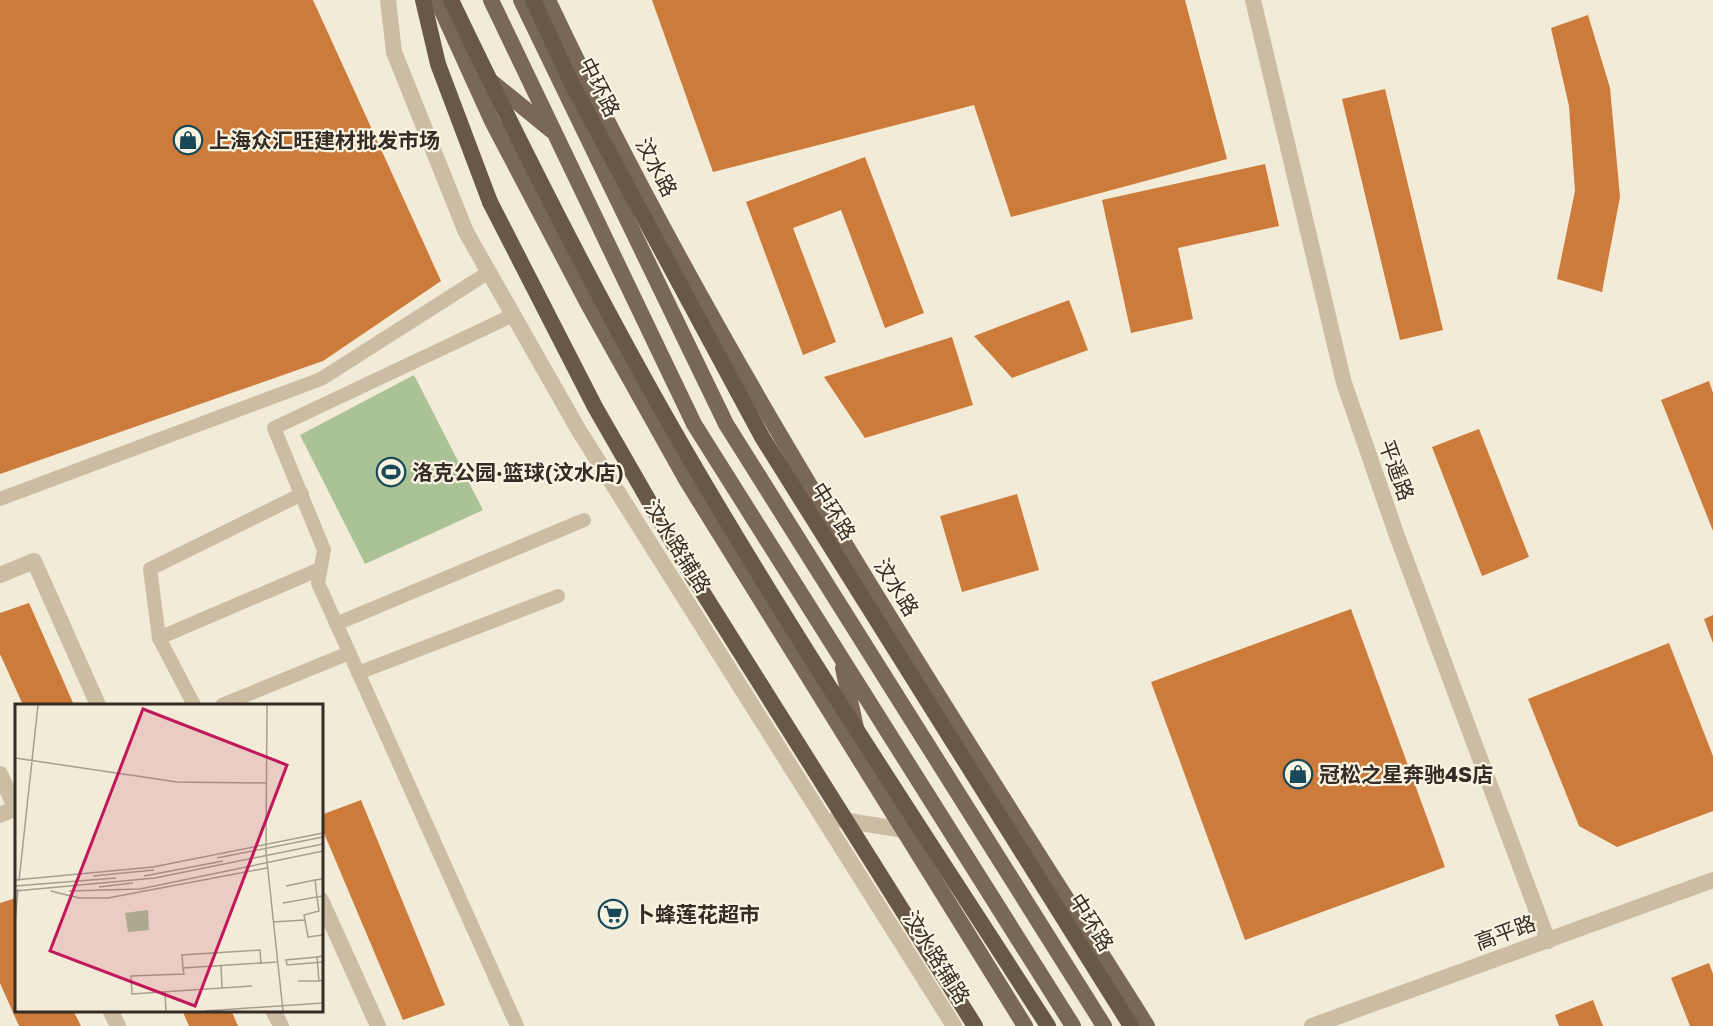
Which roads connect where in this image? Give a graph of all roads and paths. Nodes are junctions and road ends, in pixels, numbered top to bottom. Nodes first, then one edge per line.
1 (388, 0) edge
2 (423, 0) edge
3 (437, 0) edge
4 (452, 0) edge
5 (491, 0) edge
6 (521, 0) edge
7 (532, 0) edge
8 (548, 0) edge
9 (1253, 0) edge
10 (463, 58) junction
11 (555, 132) junction
12 (489, 272) junction
13 (513, 315) junction
14 (302, 494) junction
15 (0, 499) edge
16 (584, 520) dead end
17 (320, 569) junction
18 (0, 575) edge
19 (558, 596) dead end
20 (336, 624) junction
21 (159, 638) junction
22 (349, 653) junction
23 (840, 655) junction
24 (358, 673) junction
25 (98, 704) edge
26 (193, 704) edge
27 (224, 704) edge
28 (864, 766) junction
29 (0, 774) edge
30 (15, 807) edge
31 (15, 809) edge
32 (0, 815) edge
33 (823, 818) junction
34 (904, 830) junction
35 (1713, 880) edge
36 (322, 902) edge
37 (1548, 941) junction
38 (110, 1011) edge
39 (274, 1011) edge
40 (118, 1026) edge
41 (281, 1026) edge
42 (378, 1026) edge
43 (517, 1026) edge
44 (954, 1026) edge
45 (975, 1026) edge
46 (1025, 1026) edge
47 (1048, 1026) edge
48 (1073, 1026) edge
49 (1104, 1026) edge
50 (1131, 1026) edge
51 (1147, 1026) edge
52 (1312, 1026) edge

1 - 12 street, 汶水路辅路
2 - 45 highway, bridge
3 - 10 main road
4 - 47 highway, bridge
5 - 11 main road
6 - 49 main road
7 - 50 highway, 中环路
8 - 51 main road, 汶水路
9 - 37 street, 平遥路
10 - 11 main road
10 - 28 main road
11 - 23 main road
12 - 13 street, 汶水路辅路
12 - 15 lane
13 - 14 lane
13 - 33 street, 汶水路辅路
14 - 17 lane
14 - 21 lane
16 - 20 lane
17 - 20 lane
17 - 21 lane
18 - 25 street
19 - 24 lane
20 - 22 lane
21 - 26 lane
22 - 24 lane
22 - 27 lane
23 - 28 main road
23 - 48 main road
24 - 43 lane
28 - 34 main road
29 - 30 street
31 - 32 street
33 - 34 street
33 - 44 street, 汶水路辅路
34 - 46 main road
35 - 37 street, 高平路
36 - 42 street
37 - 52 street, 高平路
38 - 40 street
39 - 41 street

